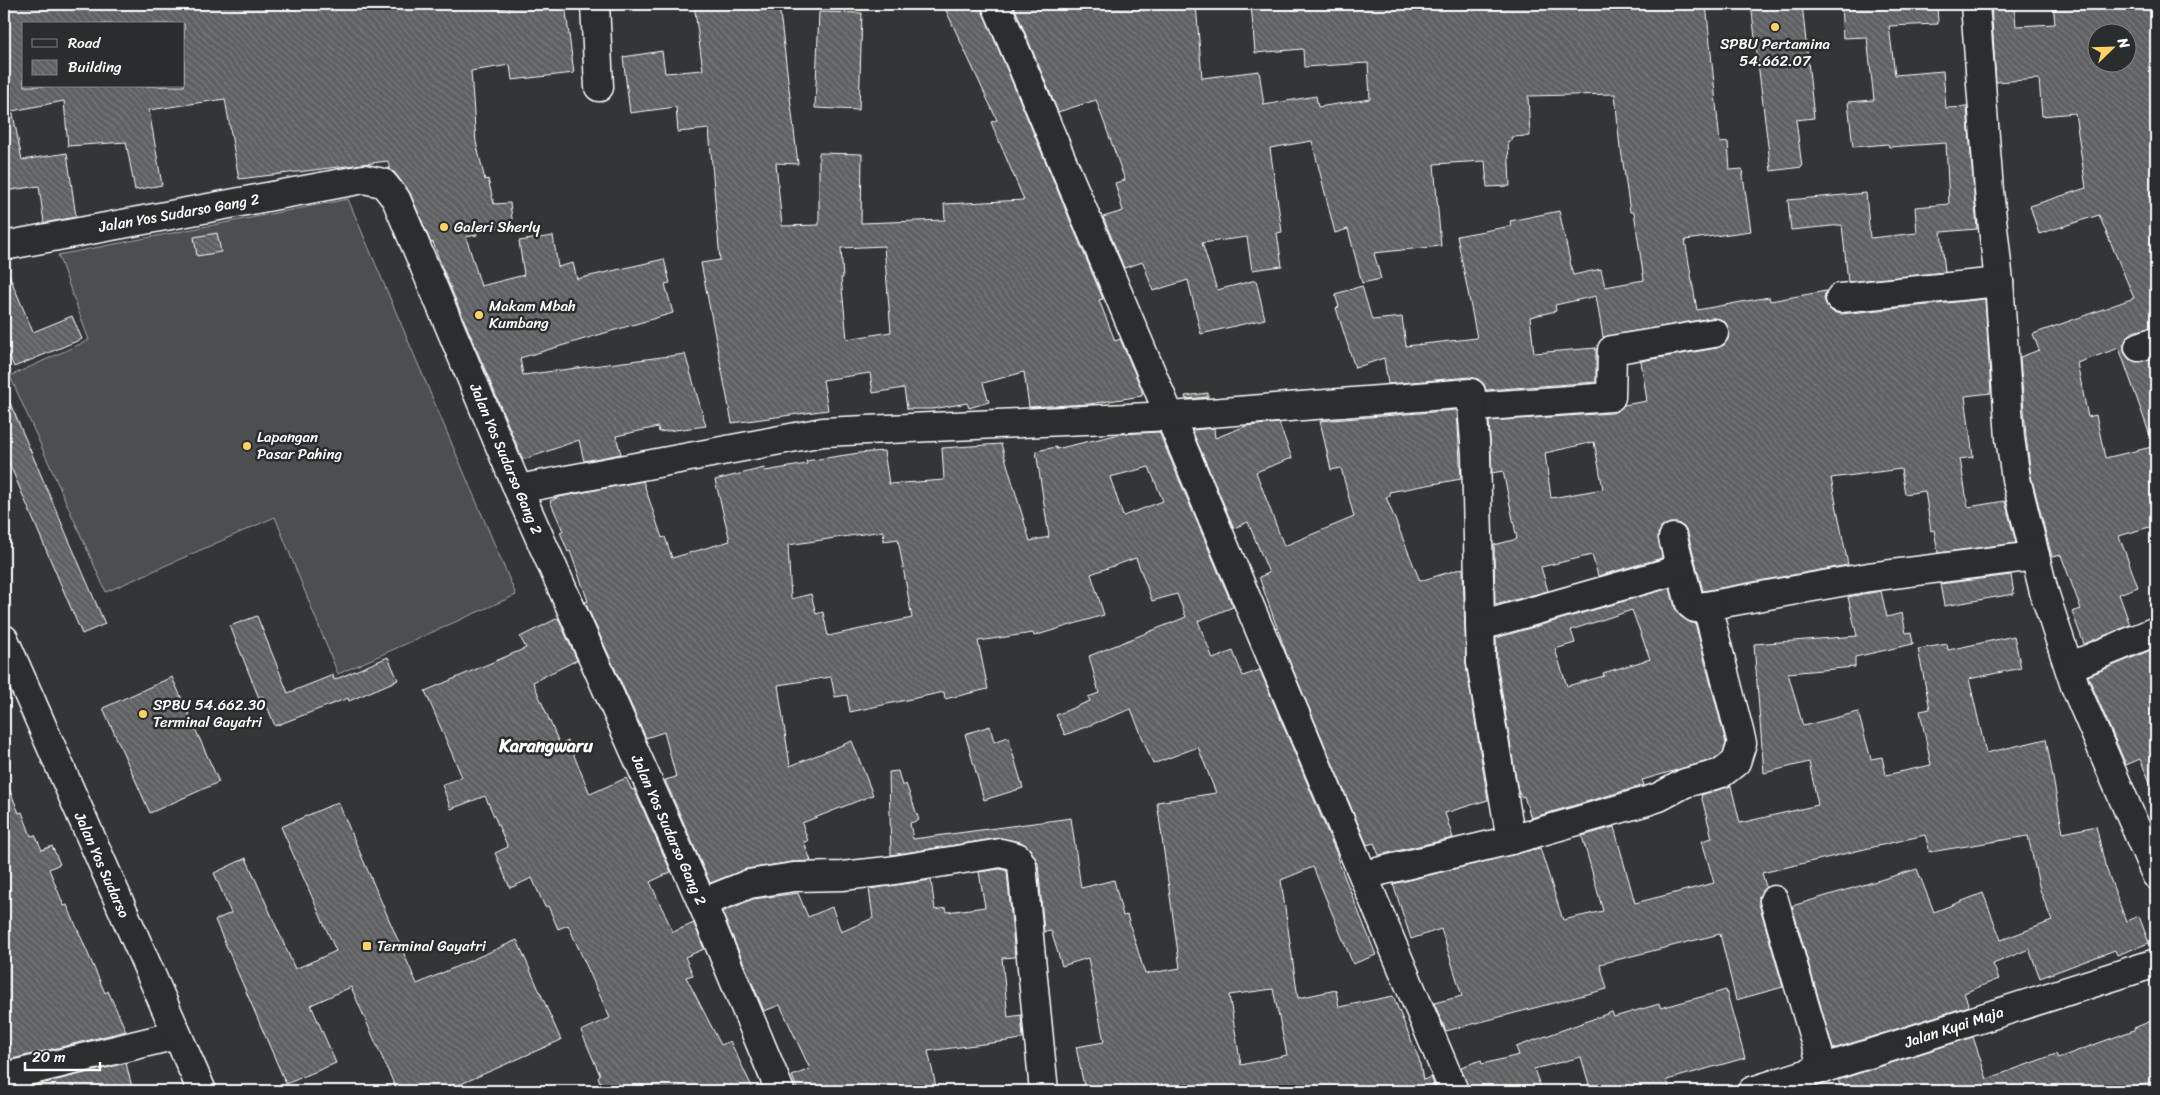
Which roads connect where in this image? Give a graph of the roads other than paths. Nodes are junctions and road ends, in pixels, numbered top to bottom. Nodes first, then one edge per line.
1 (595, 4) edge
2 (996, 4) edge
3 (1975, 4) edge
4 (599, 87) dead end
5 (4, 246) edge
6 (1999, 282) junction
7 (1840, 298) dead end
8 (1714, 333) dead end
9 (1472, 407) junction
10 (1170, 416) junction
11 (518, 489) junction
12 (1673, 538) dead end
13 (2035, 556) junction
14 (1681, 569) junction
15 (1707, 606) junction
16 (1480, 626) junction
17 (2156, 631) edge
18 (4, 638) edge
19 (2069, 666) junction
20 (1511, 840) junction
21 (1364, 875) junction
22 (2156, 875) edge
23 (1774, 900) dead end
24 (702, 904) junction
25 (2156, 963) edge
26 (177, 1035) junction
27 (1822, 1069) junction
28 (4, 1077) edge
29 (202, 1091) edge
30 (780, 1091) edge
31 (1044, 1091) edge
32 (1454, 1091) edge
33 (1752, 1091) edge

1 - 4 main road
2 - 10 main road
3 - 6 main road
5 - 11 main road, Jalan Yos Sudarso Gang 2
6 - 7 main road
6 - 13 main road
8 - 9 main road
9 - 10 main road
9 - 16 main road
10 - 11 main road
10 - 21 main road
11 - 24 main road, Jalan Yos Sudarso Gang 2
12 - 14 main road
13 - 15 main road
13 - 19 main road
14 - 15 main road
14 - 16 main road
15 - 20 main road
16 - 20 main road
17 - 19 main road
18 - 26 main road, Jalan Yos Sudarso
19 - 22 main road
20 - 21 main road
21 - 32 main road
23 - 27 main road
24 - 30 main road, Jalan Yos Sudarso Gang 2
24 - 31 main road
25 - 27 main road, Jalan Kyai Maja
26 - 28 main road
26 - 29 main road, Jalan Yos Sudarso
27 - 33 main road, Jalan Kyai Maja

